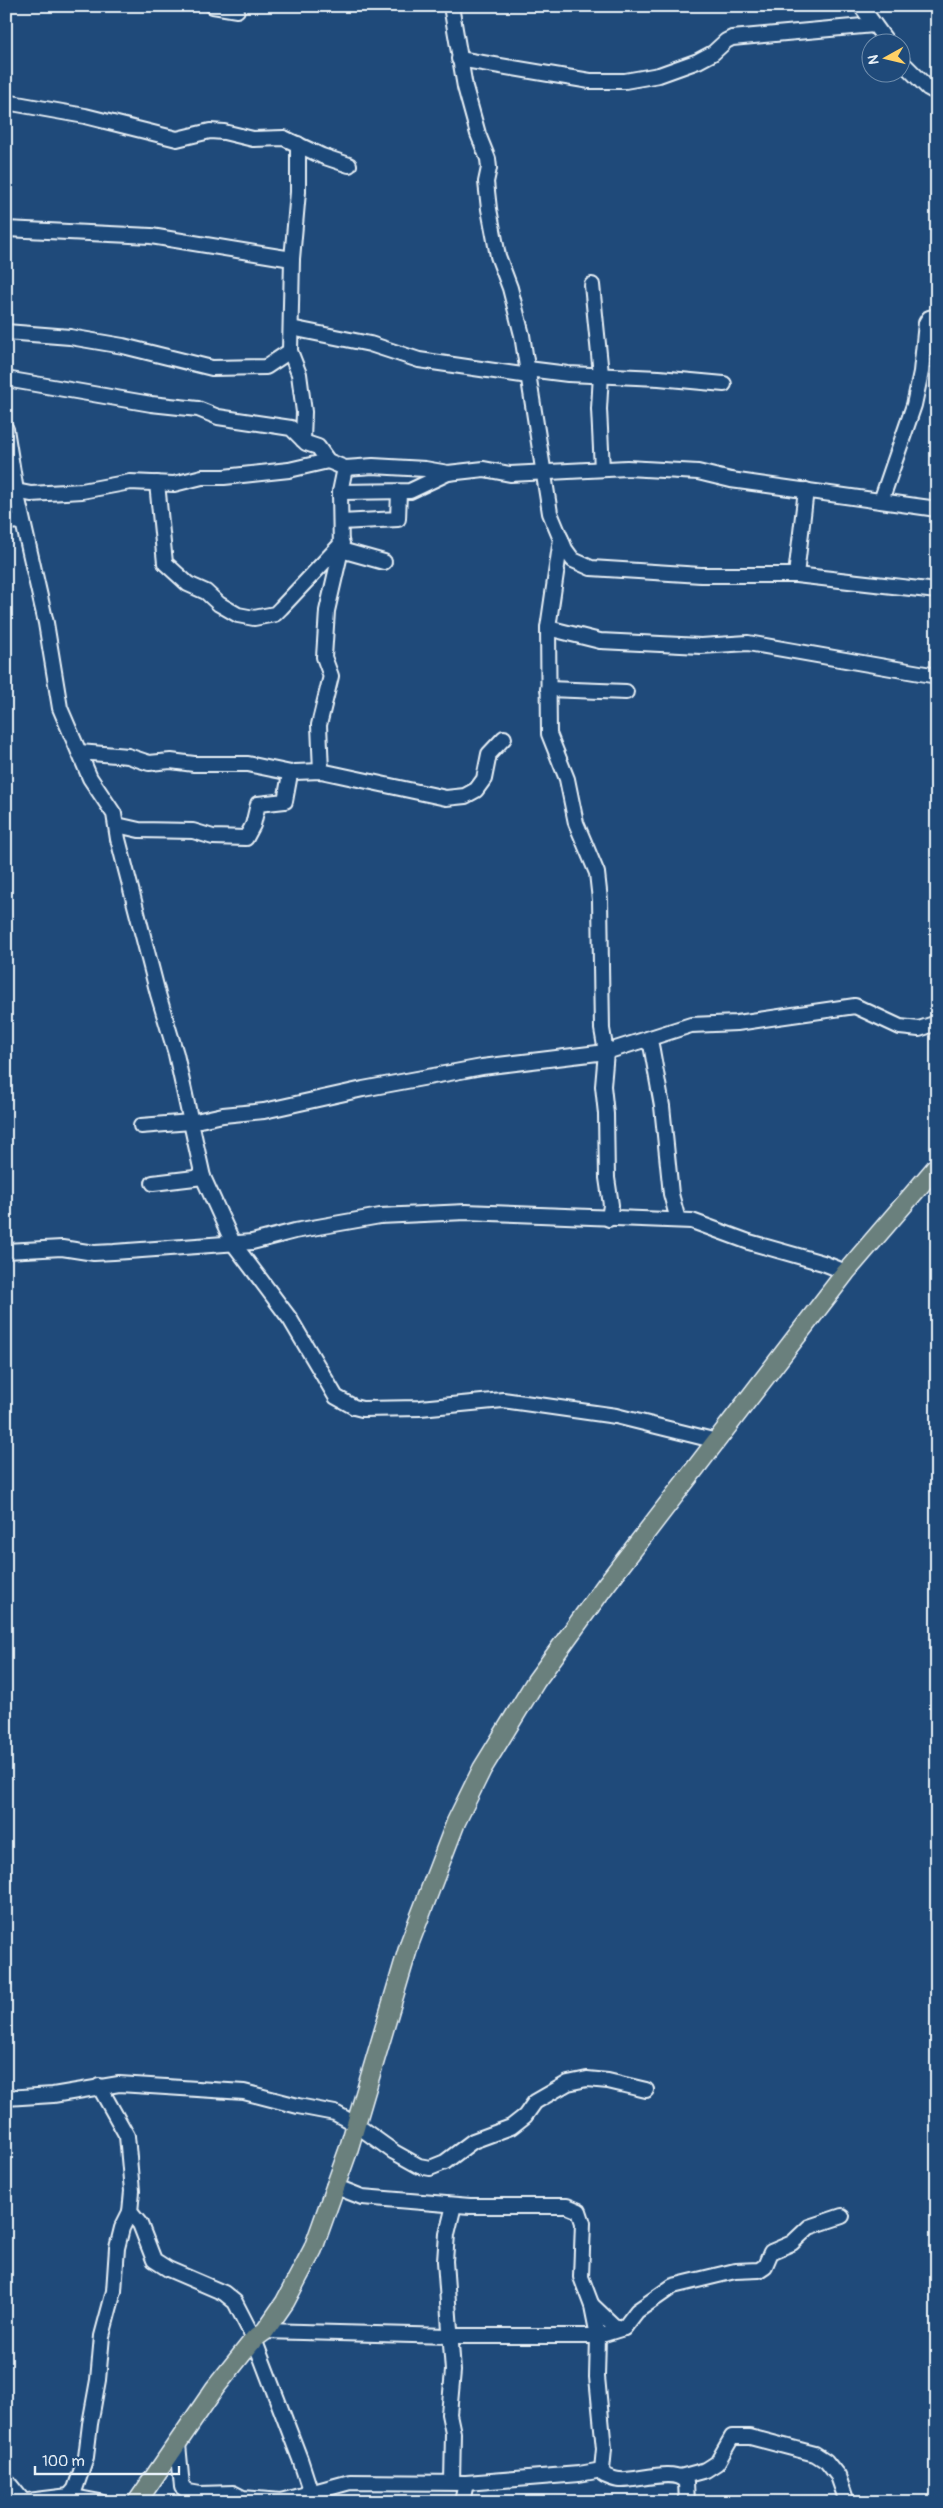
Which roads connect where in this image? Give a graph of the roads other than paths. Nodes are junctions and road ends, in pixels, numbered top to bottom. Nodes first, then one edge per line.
1 (213, 6) edge
2 (451, 6) edge
3 (861, 6) edge
4 (237, 10) dead end
5 (874, 25) junction
6 (879, 32) edge
7 (459, 59) junction
8 (910, 70) edge
9 (937, 93) edge
10 (6, 102) edge
11 (298, 144) junction
12 (350, 165) dead end
13 (6, 229) edge
14 (292, 258) junction
15 (592, 285) dead end
16 (937, 316) edge
17 (291, 328) junction
18 (6, 332) edge
19 (290, 351) junction
20 (528, 372) junction
21 (601, 374) junction
22 (6, 379) edge
23 (724, 384) dead end
24 (6, 429) edge
25 (302, 440) junction
26 (328, 461) junction
27 (345, 468) junction
28 (602, 469) junction
29 (448, 473) junction
30 (542, 473) junction
31 (158, 483) junction
32 (806, 490) junction
33 (16, 491) junction
34 (340, 492) junction
35 (399, 492) junction
36 (881, 501) junction
37 (937, 509) edge
38 (22, 520) junction
39 (6, 522) edge
40 (341, 522) junction
41 (562, 537) junction
42 (342, 546) junction
43 (384, 562) dead end
44 (796, 575) junction
45 (937, 591) edge
46 (548, 628) junction
47 (937, 676) edge
48 (548, 690) junction
49 (626, 692) dead end
50 (504, 738) dead end
51 (78, 752) junction
52 (321, 771) junction
53 (291, 773) junction
54 (117, 825) junction
55 (937, 1023) edge
56 (645, 1041) junction
57 (606, 1052) junction
58 (191, 1122) junction
59 (141, 1126) dead end
60 (937, 1166) edge
61 (203, 1177) junction
62 (153, 1183) dead end
63 (609, 1219) junction
64 (678, 1220) junction
65 (233, 1242) junction
66 (6, 1251) edge
67 (846, 1272) junction
68 (717, 1441) junction
69 (99, 2086) junction
70 (646, 2090) dead end
71 (6, 2098) edge
72 (355, 2124) junction
73 (334, 2186) junction
74 (454, 2205) junction
75 (130, 2212) junction
76 (842, 2216) dead end
77 (590, 2302) junction
78 (624, 2328) junction
79 (259, 2335) junction
80 (449, 2336) junction
81 (598, 2336) junction
82 (178, 2444) junction
83 (602, 2470) junction
84 (680, 2477) junction
85 (6, 2480) edge
86 (459, 2482) junction
87 (69, 2496) junction
88 (311, 2497) edge
89 (142, 2499) edge
90 (22, 2502) edge
91 (100, 2502) edge
92 (462, 2502) edge
93 (687, 2502) edge
94 (847, 2502) edge

1 - 4 street
2 - 7 street
3 - 5 street
5 - 6 street
5 - 7 street
7 - 20 street
8 - 9 street
10 - 11 street
11 - 12 street
11 - 14 street
13 - 14 street
14 - 17 street
15 - 21 street
16 - 36 street
17 - 19 street
17 - 20 street
18 - 19 street
19 - 25 street
20 - 21 street
20 - 30 street
21 - 23 street
21 - 28 street
22 - 25 street
24 - 33 street
25 - 26 street
26 - 27 street
26 - 31 street
27 - 29 street
27 - 34 street
28 - 30 street
28 - 32 street
29 - 30 street
29 - 35 street
30 - 41 street
31 - 33 street
31 - 42 street
32 - 36 street
32 - 44 street
33 - 38 street
34 - 35 street
34 - 40 street
35 - 40 street
36 - 37 street
38 - 39 street
38 - 51 street
40 - 42 street
41 - 44 street
41 - 46 street
42 - 43 street
42 - 52 street
44 - 45 street
46 - 47 street
46 - 48 street
48 - 49 street
48 - 57 street
50 - 52 street
51 - 53 street
51 - 54 street
52 - 53 street
53 - 54 street
54 - 58 street
55 - 56 street
56 - 57 street
56 - 64 street
57 - 58 street
57 - 63 street
58 - 59 street
58 - 61 street
60 - 67 main road
61 - 62 street
61 - 65 street
63 - 64 street
63 - 65 street
64 - 67 street
65 - 66 street
65 - 68 street
67 - 68 main road
68 - 72 main road
69 - 71 street
69 - 72 street
69 - 75 street
70 - 72 street
72 - 73 main road
73 - 74 street
73 - 79 main road
74 - 77 street
74 - 80 street
75 - 79 street
75 - 87 street
76 - 78 street
77 - 78 street
77 - 81 street
78 - 81 street
79 - 80 street
79 - 82 main road
79 - 88 street
80 - 81 street
80 - 86 street
81 - 83 street
82 - 88 street
82 - 89 main road
83 - 84 street
83 - 86 street
84 - 93 street
84 - 94 street
85 - 90 street
86 - 88 street
86 - 92 street
87 - 90 street
87 - 91 street

